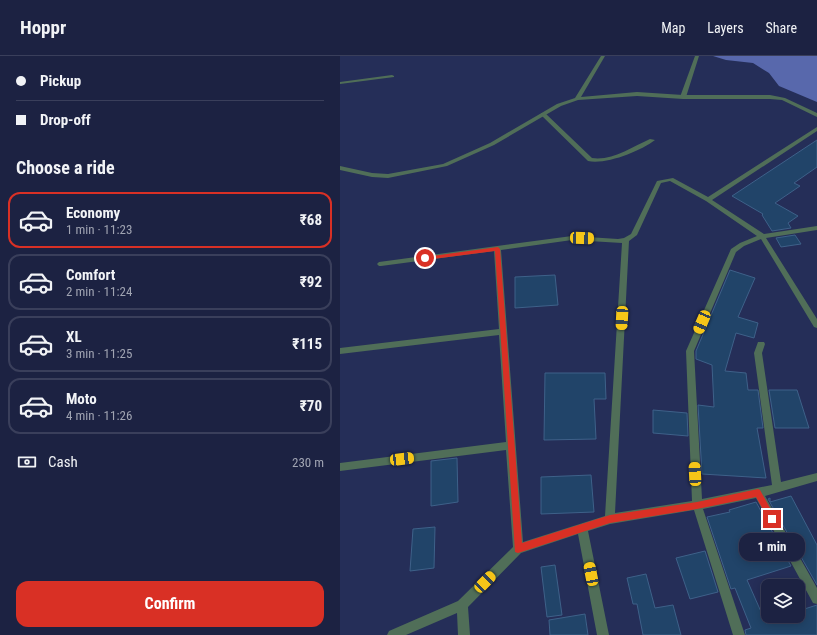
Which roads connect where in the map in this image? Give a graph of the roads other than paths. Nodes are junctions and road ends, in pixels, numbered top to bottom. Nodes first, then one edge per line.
1 (603, 56) edge
2 (697, 56) edge
3 (392, 76) dead end
4 (340, 84) edge
5 (683, 97) junction
6 (578, 99) junction
7 (543, 114) junction
8 (817, 115) edge
9 (817, 129) edge
10 (652, 140) dead end
11 (340, 168) edge
12 (708, 200) junction
13 (817, 228) edge
14 (762, 236) junction
15 (626, 240) junction
16 (498, 249) junction
17 (381, 264) dead end
18 (817, 325) edge
19 (503, 332) junction
20 (761, 344) dead end
21 (340, 351) edge
22 (511, 445) junction
23 (340, 467) edge
24 (817, 477) edge
25 (777, 488) junction
26 (758, 493) junction
27 (697, 505) junction
28 (610, 519) junction
29 (582, 528) junction
30 (518, 549) junction
31 (817, 599) edge
32 (462, 605) junction
33 (393, 635) edge
34 (464, 635) edge
35 (603, 635) edge
36 (738, 635) edge

1 - 6 street
2 - 5 street
3 - 4 street
5 - 6 street
5 - 8 street
6 - 7 street
7 - 10 street
7 - 11 street
9 - 12 street
12 - 14 street
12 - 15 street
13 - 14 street
14 - 18 street
14 - 27 street
15 - 16 street
15 - 28 street
16 - 17 street
16 - 19 street
19 - 21 street
19 - 22 street
20 - 25 street
22 - 23 street
22 - 30 street
24 - 25 street
25 - 26 street
26 - 27 street
26 - 31 street
27 - 28 street
27 - 36 street
28 - 29 street
29 - 30 street
29 - 35 street
30 - 32 street
32 - 33 street
32 - 34 street

